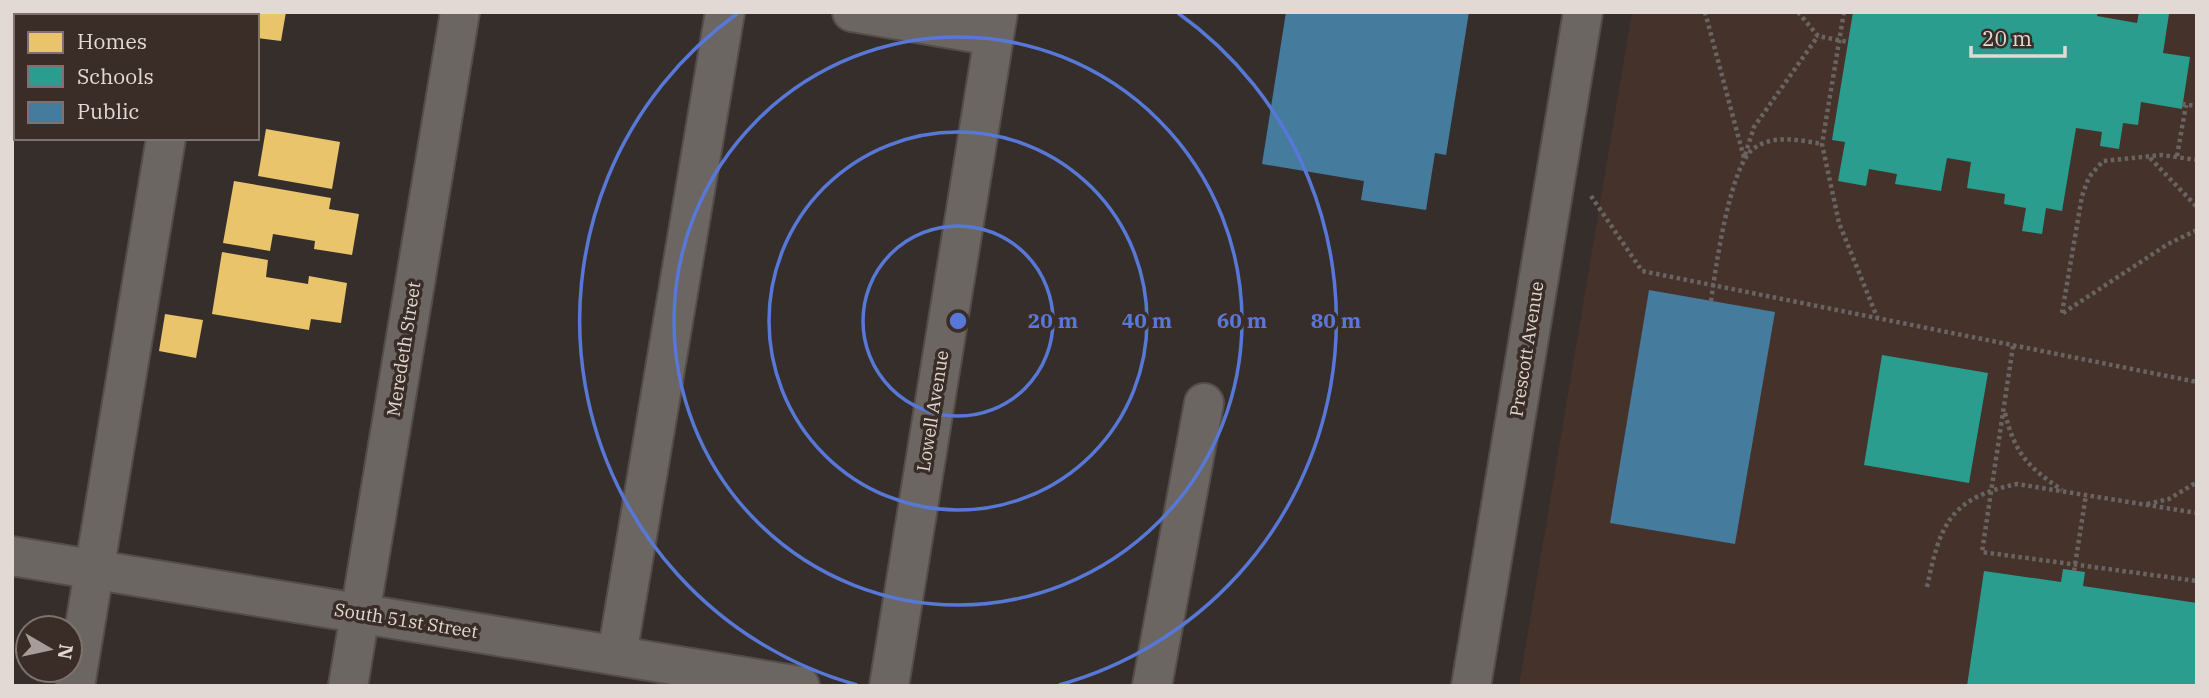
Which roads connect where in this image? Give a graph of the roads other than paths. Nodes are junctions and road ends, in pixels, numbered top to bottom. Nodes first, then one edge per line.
1 (460, 12) edge
2 (725, 12) edge
3 (852, 12) edge
4 (1583, 12) edge
5 (996, 24) edge
6 (166, 140) edge
7 (1204, 402) dead end
8 (12, 556) edge
9 (94, 570) junction
10 (360, 613) junction
11 (617, 656) junction
12 (75, 686) edge
13 (348, 686) edge
14 (800, 686) edge
15 (889, 686) edge
16 (1152, 686) edge
17 (1471, 686) edge

1 - 10 street, Meredeth Street
2 - 11 street
3 - 5 street
4 - 17 street, Prescott Avenue
5 - 15 street, Lowell Avenue
6 - 9 street
7 - 16 street
8 - 9 street, South 51st Street
9 - 10 street, South 51st Street
9 - 12 street
10 - 11 street, South 51st Street
10 - 13 street, Meredeth Street
11 - 14 street, South 51st Street

